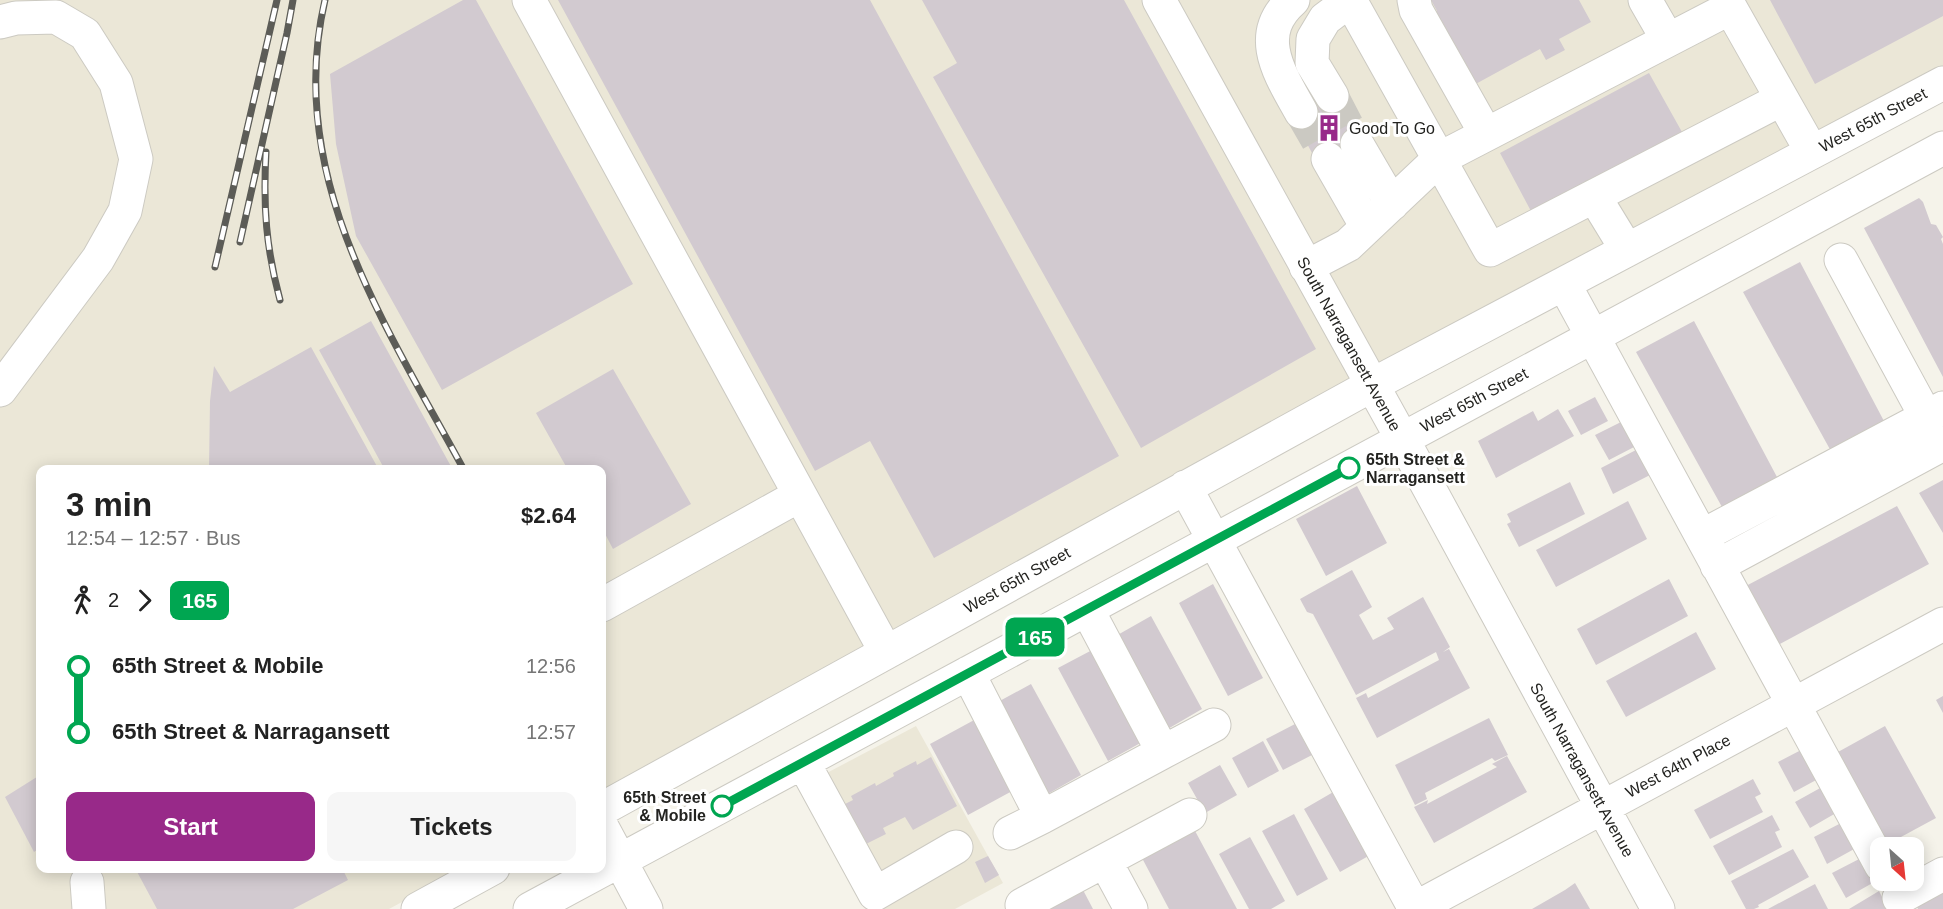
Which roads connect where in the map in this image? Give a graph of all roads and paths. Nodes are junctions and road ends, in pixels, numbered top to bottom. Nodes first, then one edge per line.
1 (529, 0) edge
2 (1159, 0) edge
3 (1293, 0) edge
4 (1350, 0) edge
5 (1414, 0) edge
6 (1645, 0) edge
7 (1728, 4) edge
8 (0, 22) edge
9 (1668, 40) junction
10 (1943, 83) edge
11 (1332, 96) tunnel mouth
12 (1782, 99) junction
13 (1301, 112) tunnel mouth
14 (1486, 134) junction
15 (1357, 144) tunnel mouth
16 (1943, 148) edge
17 (1812, 152) junction
18 (1328, 159) tunnel mouth
19 (1438, 159) junction
20 (1594, 196) junction
21 (1392, 204) junction
22 (1367, 227) junction
23 (1627, 250) junction
24 (1841, 260) dead end
25 (1306, 267) junction
26 (1564, 284) junction
27 (1592, 337) junction
28 (1372, 385) junction
29 (0, 390) edge
30 (1939, 428) edge
31 (1402, 439) junction
32 (1819, 474) junction
33 (1185, 487) junction
34 (800, 495) junction
35 (1834, 502) junction
36 (1701, 536) junction
37 (1215, 540) junction
38 (1717, 566) junction
39 (606, 603) edge
40 (1087, 609) junction
41 (1943, 624) edge
42 (886, 652) junction
43 (968, 673) junction
44 (1793, 705) junction
45 (1214, 724) dead end
46 (1163, 752) junction
47 (803, 762) junction
48 (606, 807) edge
49 (1602, 807) junction
50 (1190, 816) dead end
51 (1042, 817) junction
52 (1011, 833) dead end
53 (606, 835) edge
54 (1870, 845) edge
55 (956, 848) dead end
56 (620, 861) junction
57 (1105, 861) junction
58 (606, 868) edge
59 (484, 873) edge
60 (598, 873) edge
61 (1943, 874) edge
62 (1898, 896) edge
63 (1022, 905) dead end
64 (418, 909) edge
65 (530, 909) edge
66 (646, 909) edge
67 (1131, 909) edge
68 (1414, 909) edge
69 (1658, 909) edge

1 - 34 street
2 - 25 street, South Narragansett Avenue
3 - 13 street
4 - 11 street
4 - 19 street
5 - 14 street
6 - 9 street
7 - 9 street
7 - 12 street
8 - 29 street
9 - 14 street
10 - 17 street, West 65th Street
12 - 17 street
12 - 20 street
14 - 19 street
15 - 21 street
16 - 27 street, West 65th Street
17 - 23 street, West 65th Street
18 - 22 street
19 - 20 street
19 - 21 street
20 - 23 street
21 - 22 street
22 - 25 street
23 - 26 street, West 65th Street
24 - 30 street
25 - 28 street, South Narragansett Avenue
26 - 27 street
26 - 28 street, West 65th Street
27 - 31 street, West 65th Street
27 - 36 street
28 - 31 street, South Narragansett Avenue
28 - 33 street, West 65th Street
30 - 32 street
30 - 35 street
31 - 37 street, West 65th Street
31 - 49 street, South Narragansett Avenue
32 - 35 street
32 - 36 street
33 - 37 street
33 - 42 street, West 65th Street
34 - 39 street
34 - 42 street
35 - 38 street
36 - 38 street
37 - 40 street, West 65th Street
37 - 68 street
38 - 44 street
40 - 43 street, West 65th Street
40 - 46 street
41 - 44 street, West 64th Place
42 - 48 street, West 65th Street
43 - 47 street, West 65th Street
43 - 51 street
44 - 49 street, West 64th Place
44 - 54 street
45 - 46 street
46 - 51 street
47 - 55 street
47 - 56 street, West 65th Street
49 - 68 street, West 64th Place
49 - 69 street, South Narragansett Avenue
50 - 57 street
51 - 52 street
53 - 56 street
56 - 58 street, West 65th Street
56 - 66 street
57 - 63 street
57 - 67 street
59 - 64 street
60 - 65 street, West 65th Street
61 - 62 street

